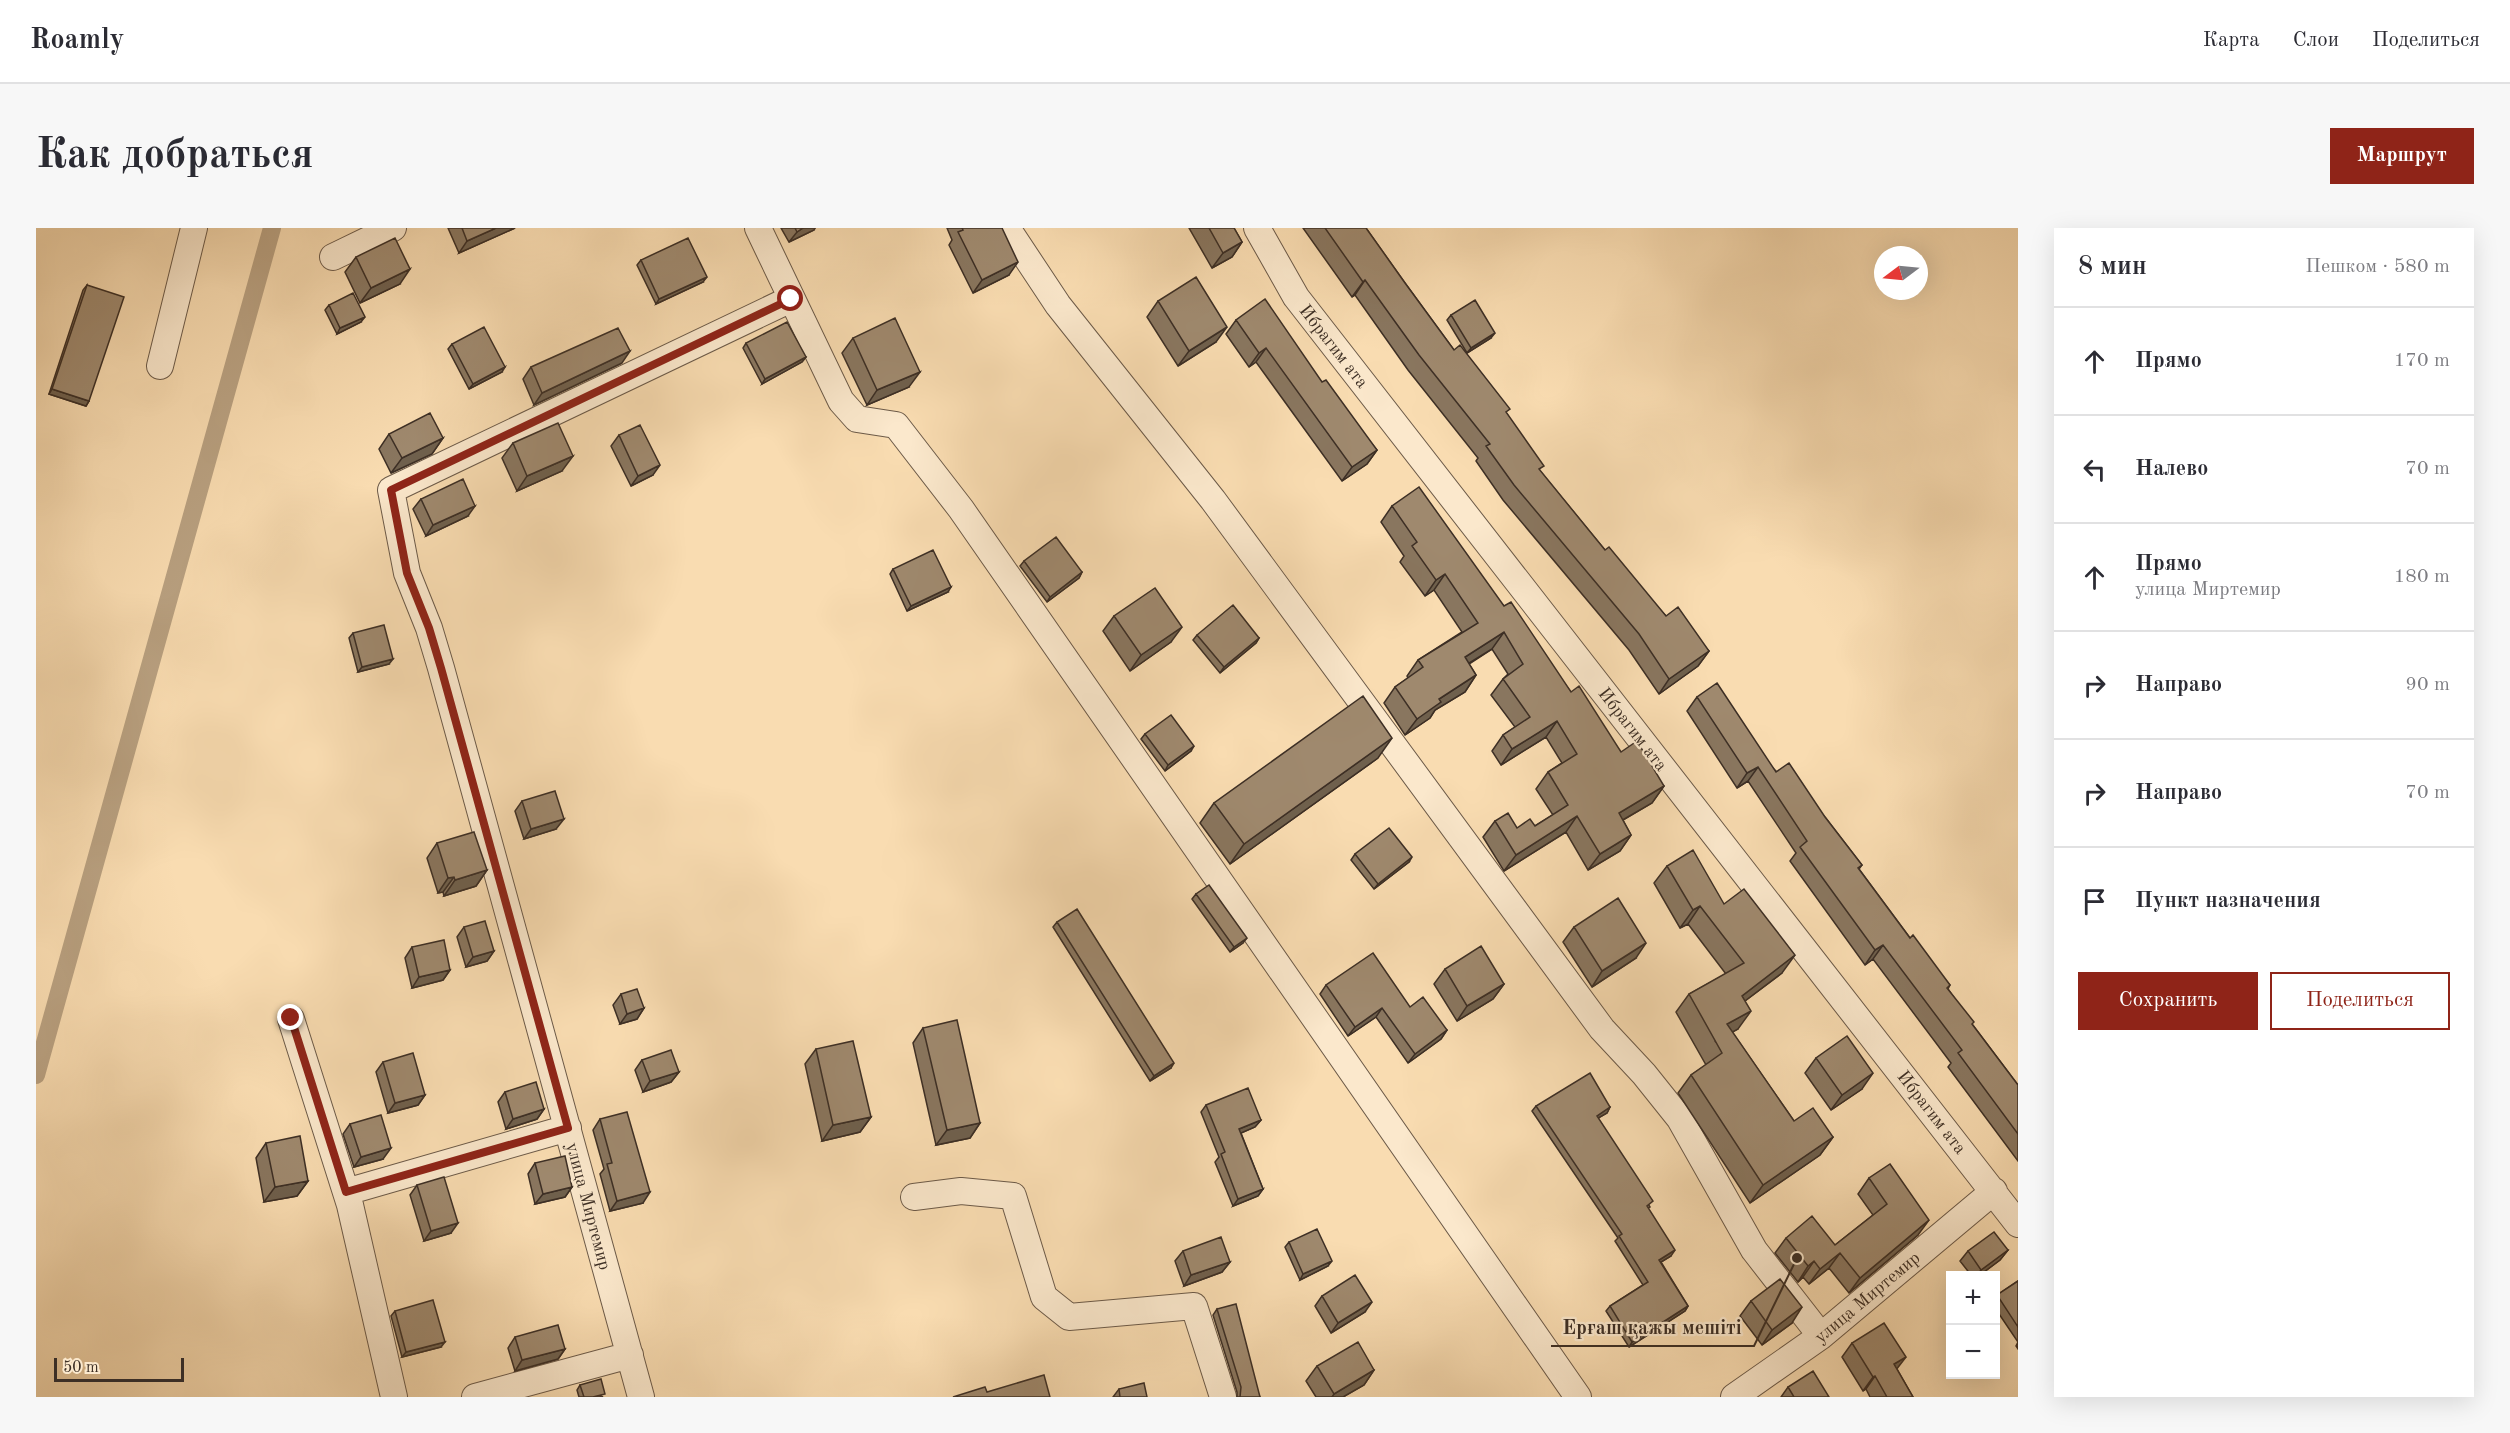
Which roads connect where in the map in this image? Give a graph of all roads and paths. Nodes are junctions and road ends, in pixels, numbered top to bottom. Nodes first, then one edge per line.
1 (194, 228) edge
2 (393, 228) edge
3 (758, 228) edge
4 (1007, 228) edge
5 (1257, 228) edge
6 (333, 257) dead end
7 (791, 299) junction
8 (160, 366) dead end
9 (291, 1018) dead end
10 (568, 1128) junction
11 (1994, 1191) junction
12 (346, 1192) junction
13 (914, 1197) dead end
14 (2018, 1224) edge
15 (1821, 1336) junction
16 (630, 1355) junction
17 (394, 1397) edge
18 (475, 1397) edge
19 (641, 1397) edge
20 (1223, 1397) edge
21 (1578, 1397) edge
22 (1734, 1397) edge

1 - 8 street
2 - 6 street
3 - 7 street
4 - 15 street
5 - 11 street, Ибрагим ата
7 - 10 street, улица Миртемир
7 - 21 street
9 - 12 street
10 - 12 street
10 - 16 street, улица Миртемир
11 - 14 street, Ибрагим ата
11 - 15 street, улица Миртемир
12 - 17 street
13 - 20 street
15 - 22 street, улица Миртемир
16 - 18 street
16 - 19 street, улица Миртемир

